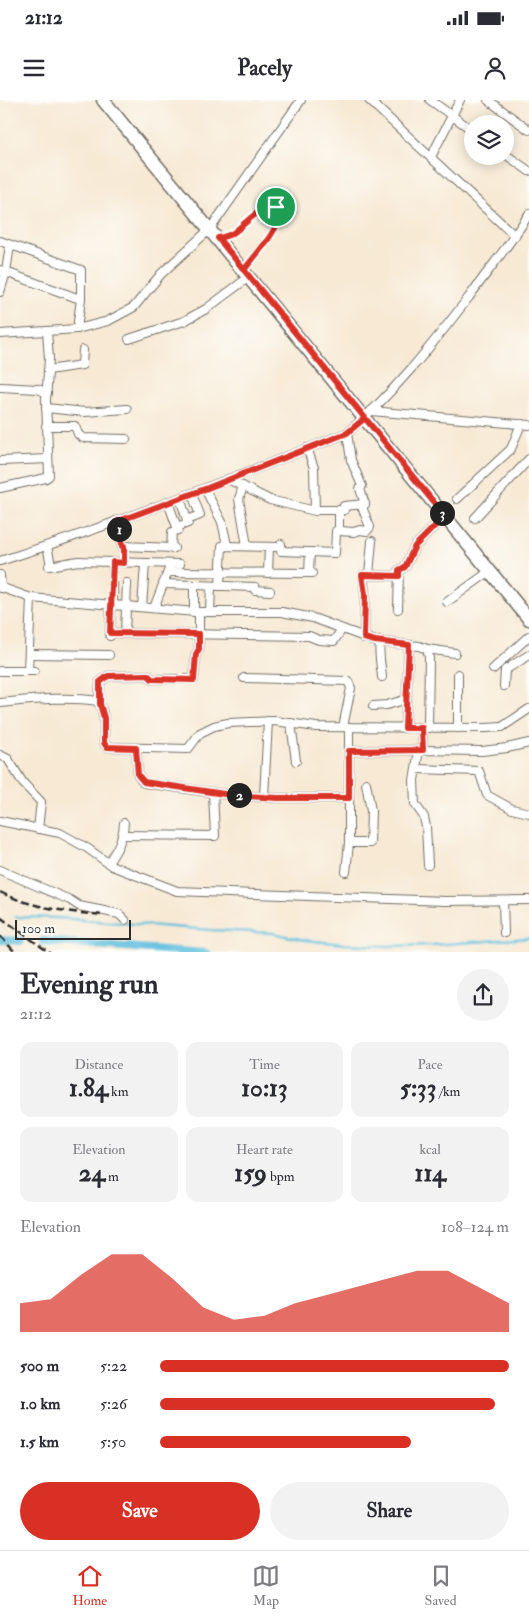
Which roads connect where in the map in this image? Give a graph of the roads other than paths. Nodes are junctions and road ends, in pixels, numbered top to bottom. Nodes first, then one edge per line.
1 (103, 100) edge
2 (301, 100) edge
3 (369, 100) edge
4 (430, 100) edge
5 (460, 100) edge
6 (488, 100) edge
7 (451, 115) junction
8 (464, 124) edge
9 (529, 130) edge
10 (431, 157) junction
11 (514, 160) edge
12 (529, 171) edge
13 (529, 214) edge
14 (214, 234) junction
15 (515, 236) junction
16 (0, 242) edge
17 (10, 245) junction
18 (3, 271) edge
19 (246, 273) junction
20 (0, 292) edge
21 (80, 299) junction
22 (77, 329) junction
23 (47, 331) junction
24 (0, 334) edge
25 (129, 339) dead end
26 (83, 350) dead end
27 (48, 370) junction
28 (0, 387) edge
29 (47, 393) junction
30 (46, 408) junction
31 (127, 409) dead end
32 (368, 414) junction
33 (526, 425) edge
34 (46, 426) junction
35 (347, 433) junction
36 (126, 439) dead end
37 (307, 448) junction
38 (48, 459) junction
39 (0, 461) edge
40 (528, 465) edge
41 (228, 480) junction
42 (243, 486) junction
43 (0, 488) edge
44 (205, 489) junction
45 (192, 494) junction
46 (180, 498) junction
47 (457, 499) dead end
48 (168, 502) junction
49 (365, 504) junction
50 (314, 510) junction
51 (339, 510) junction
52 (445, 516) junction
53 (476, 518) dead end
54 (187, 520) junction
55 (116, 522) junction
56 (177, 527) junction
57 (339, 531) junction
58 (372, 541) dead end
59 (227, 545) junction
60 (47, 546) junction
61 (124, 546) junction
62 (247, 546) junction
63 (269, 546) junction
64 (170, 548) junction
65 (310, 552) junction
66 (0, 561) edge
67 (113, 562) junction
68 (124, 563) junction
69 (145, 564) junction
70 (180, 564) dead end
71 (168, 567) junction
72 (490, 571) junction
73 (221, 572) junction
74 (239, 572) junction
75 (268, 574) junction
76 (0, 575) edge
77 (369, 575) junction
78 (399, 576) junction
79 (127, 583) dead end
80 (163, 584) junction
81 (194, 586) junction
82 (211, 586) junction
83 (220, 586) junction
84 (238, 586) junction
85 (1, 587) edge
86 (270, 591) dead end
87 (32, 598) junction
88 (447, 602) dead end
89 (112, 604) junction
90 (126, 605) junction
91 (142, 607) junction
92 (154, 608) junction
93 (398, 609) dead end
94 (196, 612) junction
95 (210, 612) junction
96 (529, 619) edge
97 (342, 629) junction
98 (126, 633) junction
99 (199, 634) junction
100 (529, 636) edge
101 (364, 638) junction
102 (380, 642) junction
103 (409, 645) junction
104 (427, 649) junction
105 (454, 653) dead end
106 (30, 654) junction
107 (110, 655) dead end
108 (529, 655) edge
109 (493, 669) dead end
110 (0, 671) edge
111 (458, 674) dead end
112 (382, 676) dead end
113 (244, 678) dead end
114 (504, 686) dead end
115 (407, 699) junction
116 (0, 703) edge
117 (100, 704) junction
118 (373, 706) dead end
119 (529, 710) edge
120 (268, 722) junction
121 (291, 723) junction
122 (346, 726) junction
123 (405, 728) junction
124 (425, 728) junction
125 (458, 728) junction
126 (529, 743) edge
127 (136, 748) junction
128 (421, 750) junction
129 (349, 751) junction
130 (0, 755) edge
131 (296, 760) dead end
132 (416, 769) junction
133 (366, 783) dead end
134 (213, 792) junction
135 (264, 797) junction
136 (349, 798) junction
137 (529, 813) edge
138 (0, 821) edge
139 (124, 823) dead end
140 (38, 829) junction
141 (123, 836) junction
142 (348, 843) junction
143 (108, 863) junction
144 (428, 865) dead end
145 (0, 870) edge
146 (346, 872) dead end
147 (529, 900) edge
148 (503, 901) junction
149 (125, 920) dead end
150 (504, 934) dead end

1 - 14 main road
2 - 14 street
3 - 10 street
4 - 7 street
5 - 7 street
6 - 9 street
7 - 8 street
7 - 10 street
10 - 15 street
11 - 12 street
13 - 15 street
14 - 19 main road
14 - 19 lane
14 - 22 street
15 - 32 street
16 - 17 street
17 - 18 street
17 - 21 street
18 - 20 street
18 - 21 street
19 - 25 street
19 - 32 main road
21 - 22 street
22 - 23 street
23 - 24 street
23 - 27 street
26 - 27 street
27 - 29 street
28 - 29 street
29 - 30 street
30 - 31 street
30 - 34 street
32 - 33 street
32 - 35 street
32 - 52 main road
33 - 47 street
34 - 36 street
34 - 38 street
35 - 37 street
35 - 49 street
37 - 41 street
37 - 50 street
38 - 39 street
38 - 43 street
40 - 53 street
41 - 42 street
41 - 44 street
42 - 50 street
42 - 62 street
44 - 45 street
44 - 59 street
45 - 46 street
45 - 54 street
46 - 48 street
46 - 54 street
48 - 55 street
48 - 56 street
49 - 51 street
49 - 57 street
50 - 51 street
51 - 57 street
52 - 72 main road
52 - 78 street
54 - 56 street
55 - 60 street
55 - 61 street
56 - 64 street
57 - 65 street
58 - 77 street
59 - 62 street
59 - 73 street
60 - 66 street
60 - 67 street
61 - 64 street
61 - 68 street
62 - 63 street
63 - 65 street
63 - 75 street
64 - 71 street
65 - 75 street
67 - 68 street
67 - 89 street
68 - 69 street
69 - 71 street
69 - 91 street
70 - 71 street
71 - 73 street
71 - 80 street
72 - 88 street
72 - 96 main road
73 - 74 street
73 - 83 street
74 - 75 street
74 - 84 street
76 - 85 street
77 - 78 street
77 - 101 street
78 - 93 street
79 - 90 street
80 - 81 street
80 - 92 street
81 - 82 street
81 - 94 street
82 - 83 street
82 - 95 street
83 - 84 street
84 - 86 street
85 - 87 street
87 - 89 street
87 - 106 street
89 - 90 street
89 - 98 street
90 - 91 street
90 - 98 street
91 - 92 street
92 - 94 street
94 - 95 street
94 - 99 street
95 - 97 street
97 - 99 street
97 - 101 street
98 - 99 street
99 - 117 street
100 - 109 street
101 - 102 street
102 - 103 street
102 - 112 street
103 - 104 street
103 - 115 street
104 - 105 street
104 - 124 street
106 - 107 street
106 - 110 street
108 - 114 street
111 - 125 street
113 - 122 street
115 - 118 street
115 - 123 street
116 - 117 street
117 - 127 street
119 - 125 street
120 - 121 street
120 - 127 street
120 - 135 street
121 - 122 street
121 - 131 street
122 - 123 street
122 - 129 street
123 - 124 street
124 - 125 street
124 - 128 street
126 - 128 street
127 - 134 street
128 - 129 street
128 - 132 street
129 - 136 street
130 - 140 street
132 - 137 street
132 - 144 street
133 - 142 street
134 - 135 street
134 - 141 street
135 - 136 street
136 - 142 street
138 - 140 street
139 - 141 street
140 - 143 street
141 - 143 street
142 - 146 street
143 - 148 street
145 - 149 street
147 - 148 street
148 - 150 street

